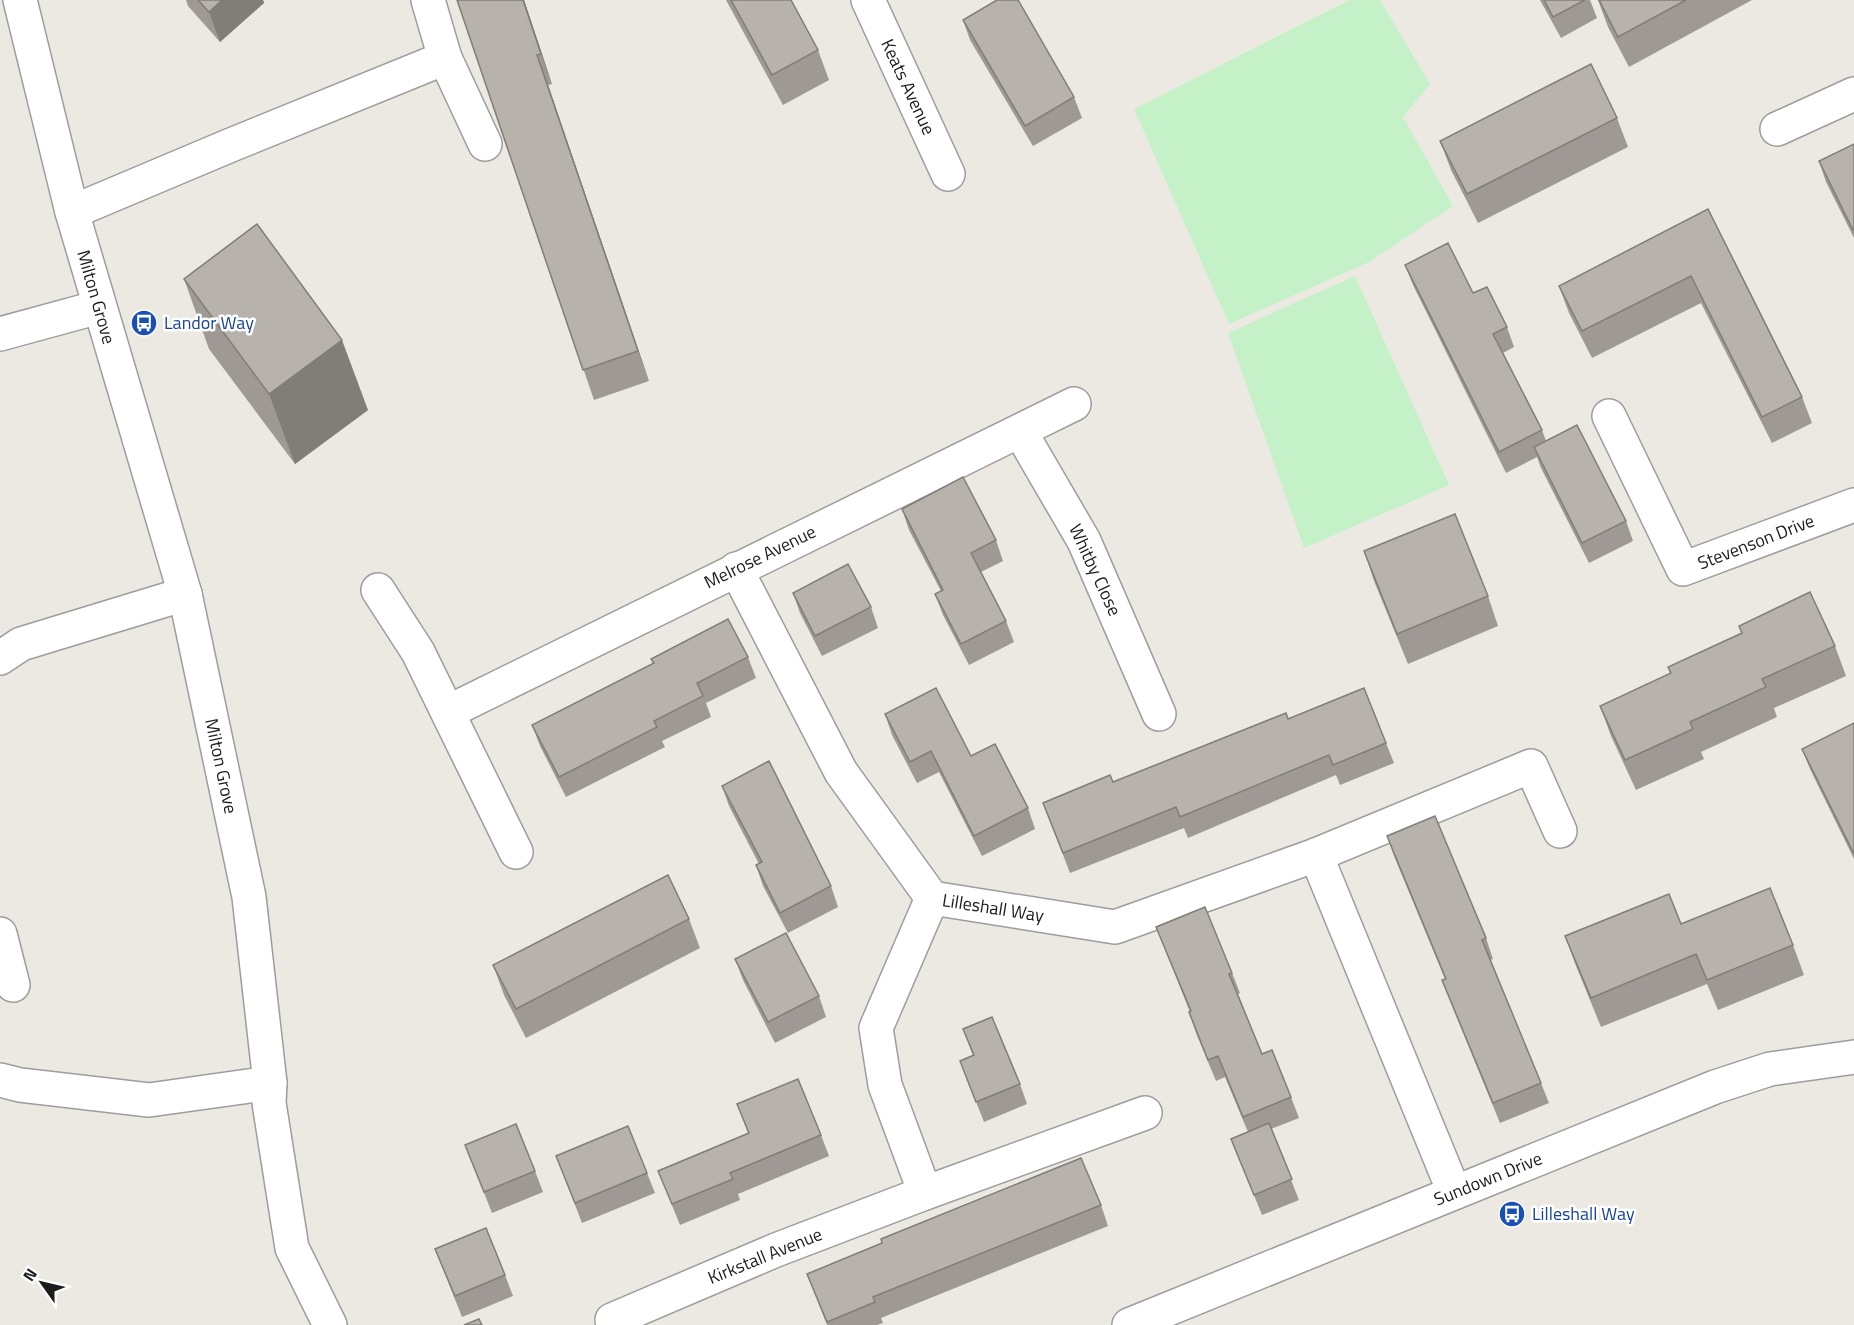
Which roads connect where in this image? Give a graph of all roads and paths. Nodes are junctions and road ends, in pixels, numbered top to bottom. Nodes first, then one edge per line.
1 (428, 0) edge
2 (868, 0) edge
3 (14, 12) edge
4 (445, 58) junction
5 (1854, 94) edge
6 (1778, 129) dead end
7 (485, 144) dead end
8 (948, 174) dead end
9 (72, 212) junction
10 (99, 307) junction
11 (0, 334) edge
12 (1074, 404) dead end
13 (1609, 416) dead end
14 (1020, 431) junction
15 (1854, 505) edge
16 (736, 569) junction
17 (378, 590) dead end
18 (185, 594) junction
19 (0, 657) edge
20 (448, 712) junction
21 (1159, 714) dead end
22 (1560, 831) dead end
23 (516, 852) dead end
24 (1316, 855) junction
25 (932, 898) junction
26 (0, 934) edge
27 (13, 985) dead end
28 (1854, 1058) edge
29 (0, 1080) edge
30 (270, 1083) junction
31 (1145, 1113) dead end
32 (1454, 1192) junction
33 (925, 1193) junction
34 (1147, 1322) edge
35 (330, 1325) edge
36 (614, 1325) edge

1 - 4 street
2 - 8 street, Keats Avenue
3 - 9 street, Milton Grove
4 - 7 street
4 - 9 street
5 - 6 street
9 - 10 street, Milton Grove
10 - 11 street
10 - 18 street, Milton Grove
12 - 14 street, Melrose Avenue
13 - 15 street, Stevenson Drive
14 - 16 street, Melrose Avenue
14 - 21 street, Whitby Close
16 - 20 street, Melrose Avenue
16 - 25 street, Lilleshall Way
17 - 20 street
18 - 19 street
18 - 30 street, Milton Grove
20 - 23 street
22 - 24 street, Lilleshall Way
24 - 25 street, Lilleshall Way
24 - 32 street
25 - 33 street
26 - 27 street
28 - 32 street, Sundown Drive
29 - 30 street
30 - 35 street, Milton Grove
31 - 33 street, Kirkstall Avenue
32 - 34 street, Sundown Drive
33 - 36 street, Kirkstall Avenue

